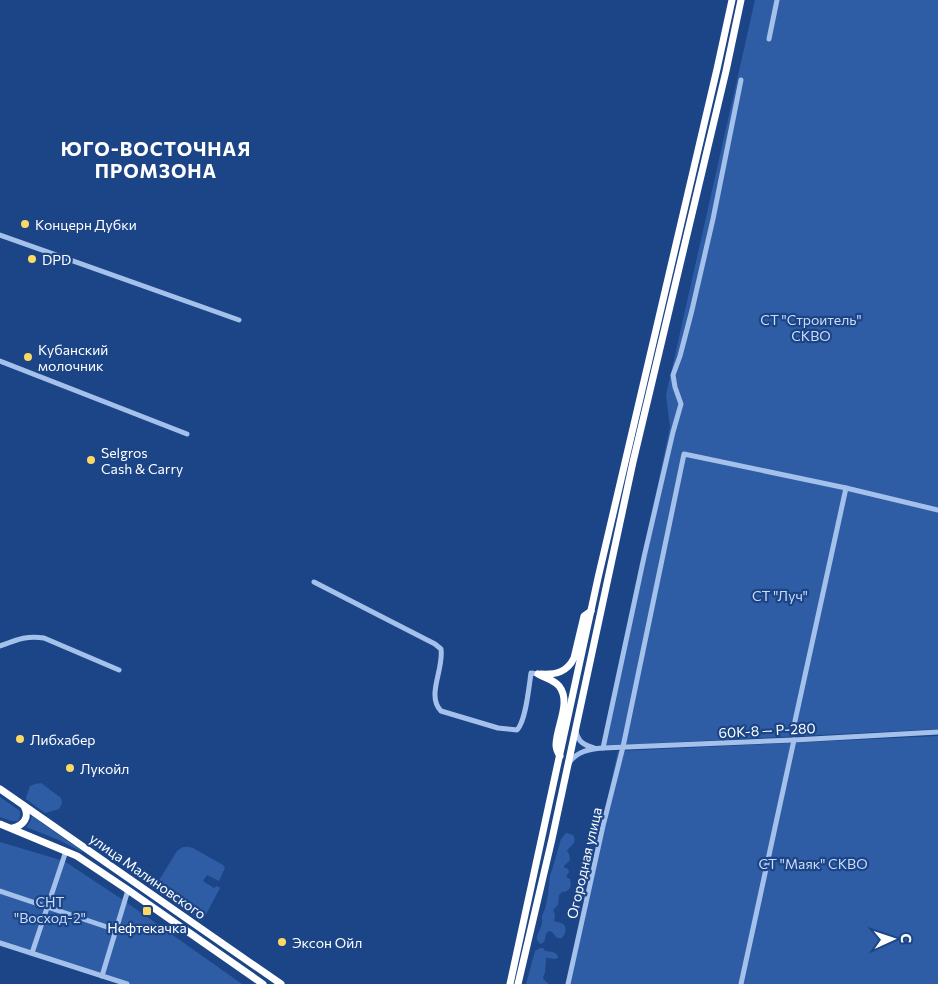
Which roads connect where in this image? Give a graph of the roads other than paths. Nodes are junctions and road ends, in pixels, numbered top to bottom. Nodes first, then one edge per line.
1 (732, 0) edge
2 (741, 0) edge
3 (777, 0) edge
4 (768, 39) dead end
5 (741, 80) dead end
6 (0, 235) edge
7 (239, 320) dead end
8 (0, 361) edge
9 (187, 434) dead end
10 (846, 488) junction
11 (938, 510) edge
12 (314, 582) dead end
13 (590, 615) junction
14 (598, 620) junction
15 (0, 646) edge
16 (119, 670) dead end
17 (538, 674) junction
18 (795, 721) dead end
19 (575, 726) junction
20 (938, 732) edge
21 (794, 740) junction
22 (623, 747) junction
23 (603, 748) junction
24 (597, 749) junction
25 (560, 756) junction
26 (567, 767) junction
27 (0, 789) edge
28 (24, 805) junction
29 (0, 824) edge
30 (13, 828) junction
31 (542, 836) junction
32 (552, 839) junction
33 (66, 851) junction
34 (128, 890) junction
35 (0, 891) edge
36 (48, 906) junction
37 (116, 930) junction
38 (0, 943) edge
39 (32, 953) junction
40 (102, 976) junction
41 (259, 983) edge
42 (127, 984) edge
43 (281, 984) edge
44 (510, 984) edge
45 (518, 984) edge
46 (568, 984) edge
47 (741, 984) edge

1 - 13 highway
2 - 14 highway
3 - 4 street
5 - 23 street
6 - 7 street
8 - 9 street
10 - 11 street
10 - 18 street
10 - 22 street, Огородная улица
12 - 17 street
13 - 14 highway
13 - 17 highway
13 - 25 highway
14 - 19 highway
15 - 16 street
17 - 25 highway
19 - 24 street
19 - 26 highway
20 - 21 street, 60К-8 — Р-280
21 - 22 street, 60К-8 — Р-280
21 - 47 street
22 - 23 street, 60К-8 — Р-280
22 - 46 street, Огородная улица
23 - 24 street, 60К-8 — Р-280
24 - 26 street, 60К-8 — Р-280
25 - 31 highway
26 - 32 highway
27 - 28 highway, улица Малиновского
28 - 30 highway
28 - 43 highway, улица Малиновского
29 - 30 highway, улица Малиновского
30 - 33 highway, улица Малиновского
31 - 32 highway
31 - 44 highway
32 - 45 highway
33 - 34 highway, улица Малиновского
33 - 36 street
34 - 37 street
34 - 41 highway, улица Малиновского
35 - 36 street
36 - 37 street
36 - 39 street
37 - 40 street
38 - 39 street
39 - 40 street
40 - 42 street

